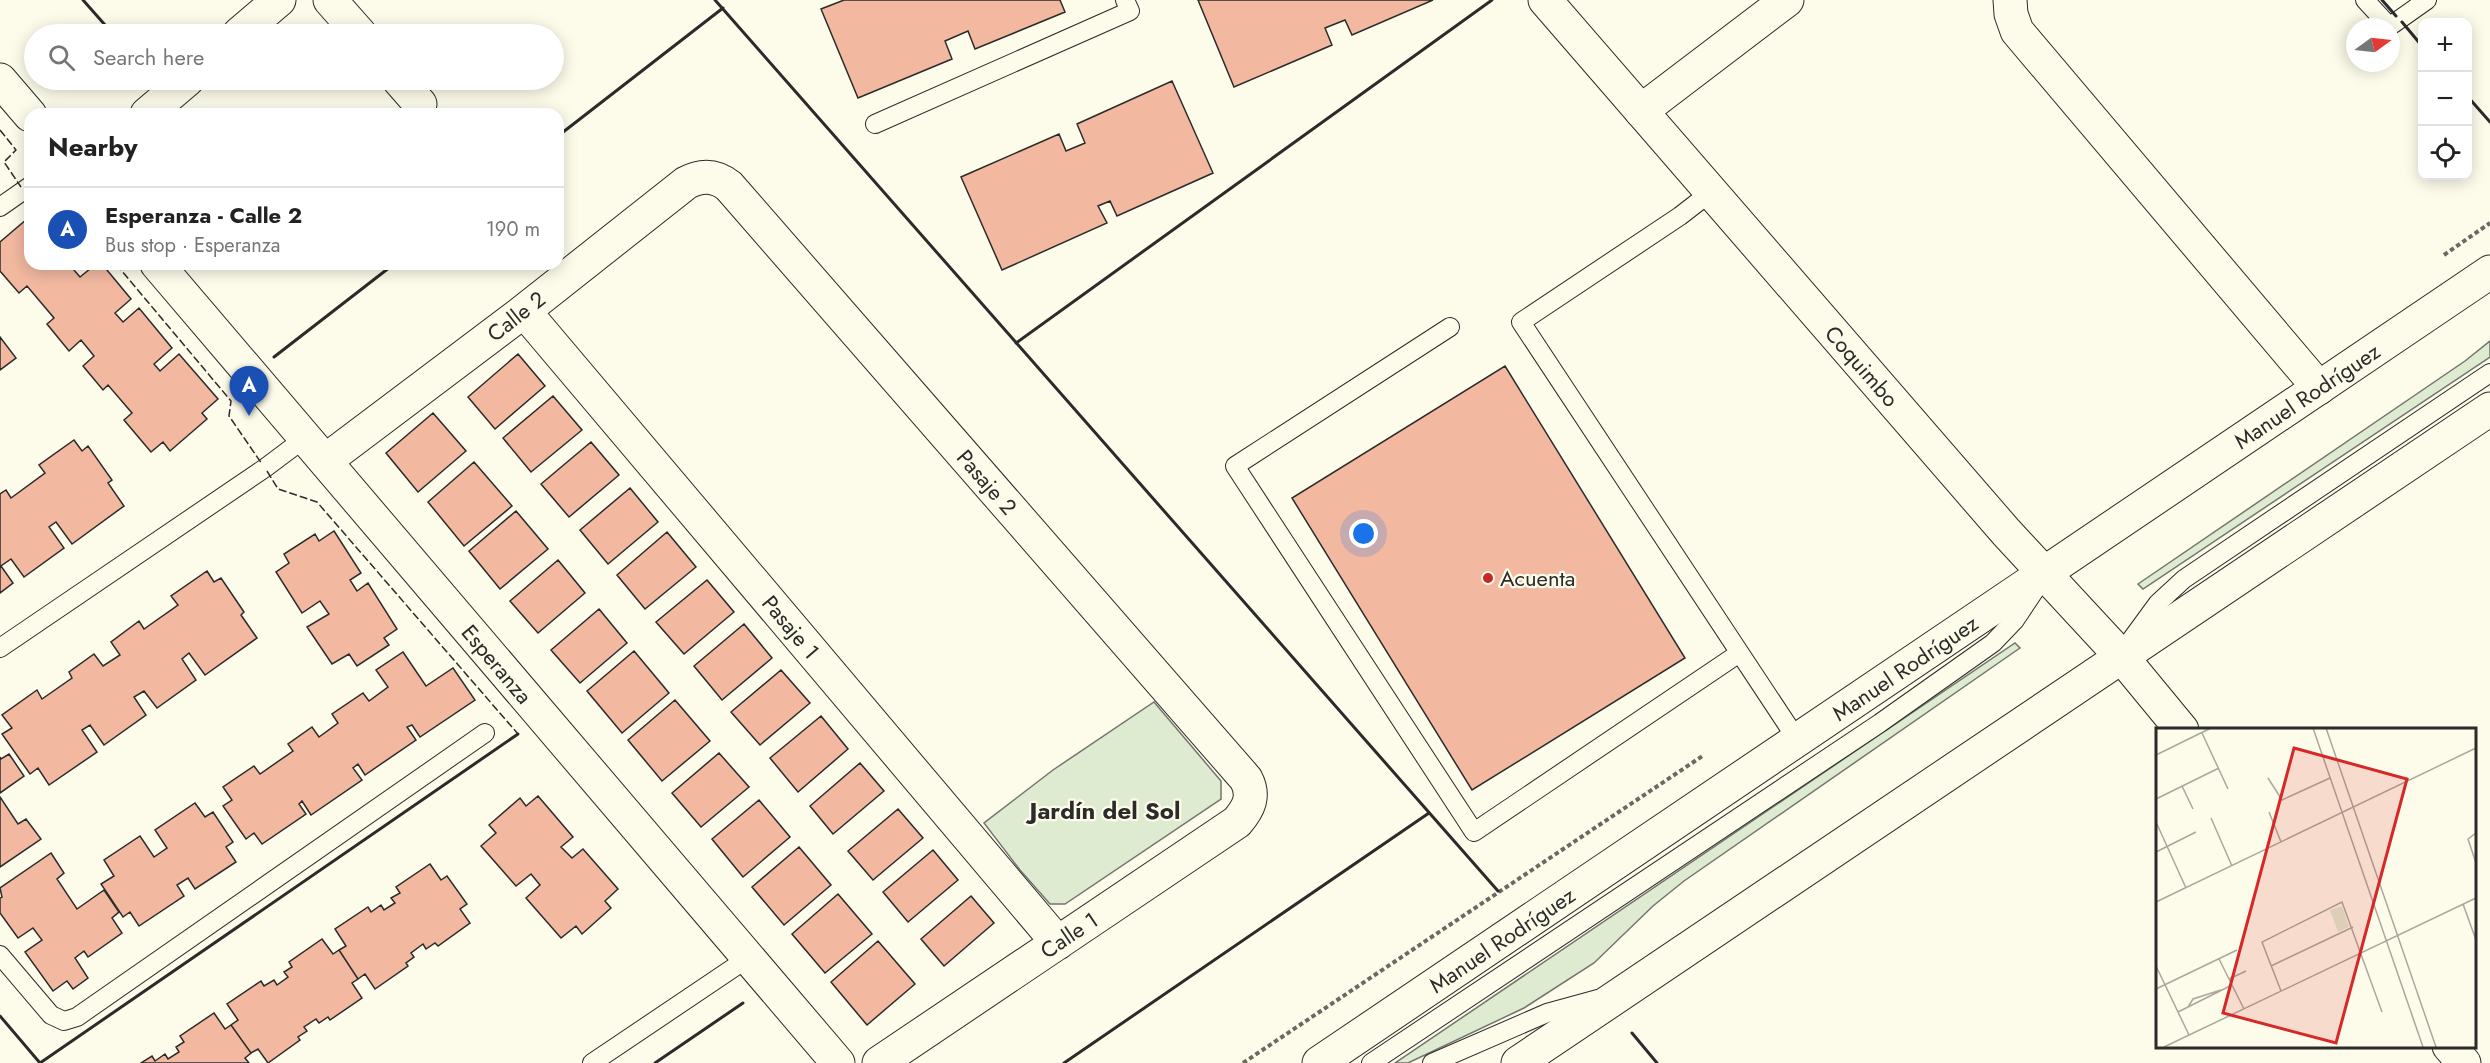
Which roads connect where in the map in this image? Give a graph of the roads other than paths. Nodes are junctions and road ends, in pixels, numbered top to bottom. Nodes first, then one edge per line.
1 (330, 0) edge
2 (1125, 0) edge
3 (1545, 0) edge
4 (1787, 0) edge
5 (2010, 0) edge
6 (2365, 0) edge
7 (2427, 0) edge
8 (267, 4) edge
9 (248, 24) edge
10 (351, 24) edge
11 (0, 80) edge
12 (175, 90) edge
13 (24, 108) edge
14 (154, 108) edge
15 (1641, 111) junction
16 (875, 124) dead end
17 (709, 177) joint
18 (24, 190) edge
19 (1712, 192) junction
20 (0, 207) edge
21 (162, 270) edge
22 (2490, 272) edge
23 (524, 311) junction
24 (1450, 327) dead end
25 (2490, 373) edge
26 (2319, 388) junction
27 (2490, 409) edge
28 (315, 450) junction
29 (2043, 574) junction
30 (0, 648) edge
31 (1738, 654) junction
32 (2121, 656) junction
33 (2180, 728) edge
34 (485, 733) dead end
35 (1798, 741) junction
36 (1250, 800) joint
37 (1058, 943) junction
38 (0, 955) edge
39 (748, 958) junction
40 (1620, 993) junction
41 (2451, 1048) edge
42 (592, 1063) edge
43 (838, 1063) edge
44 (879, 1063) edge
45 (1319, 1063) edge
46 (1371, 1063) edge
47 (1432, 1063) edge
48 (1518, 1063) edge
49 (2464, 1063) edge

1 - 10 street
2 - 16 lane
3 - 15 street, Coquimbo
4 - 15 street
5 - 26 street
6 - 7 lane
8 - 9 street
11 - 13 street
12 - 14 street
15 - 19 street, Coquimbo
17 - 23 street, Calle 2
17 - 36 street, Pasaje 2
18 - 20 lane
19 - 29 street, Coquimbo
19 - 31 lane
21 - 28 street, Esperanza
22 - 26 street, Manuel Rodríguez
23 - 28 street, Calle 2
23 - 37 street, Pasaje 1
24 - 31 lane
25 - 32 lane
26 - 29 street, Manuel Rodríguez
27 - 32 street
28 - 30 lane
28 - 39 street, Esperanza
29 - 32 street, Coquimbo
29 - 35 street, Manuel Rodríguez
29 - 46 lane
31 - 35 lane
32 - 33 street, Coquimbo
32 - 40 street
34 - 38 lane
35 - 45 street, Manuel Rodríguez
36 - 37 street, Calle 1
37 - 44 street, Calle 1
39 - 42 lane
39 - 43 street, Esperanza
40 - 47 lane
40 - 48 street
41 - 49 street

